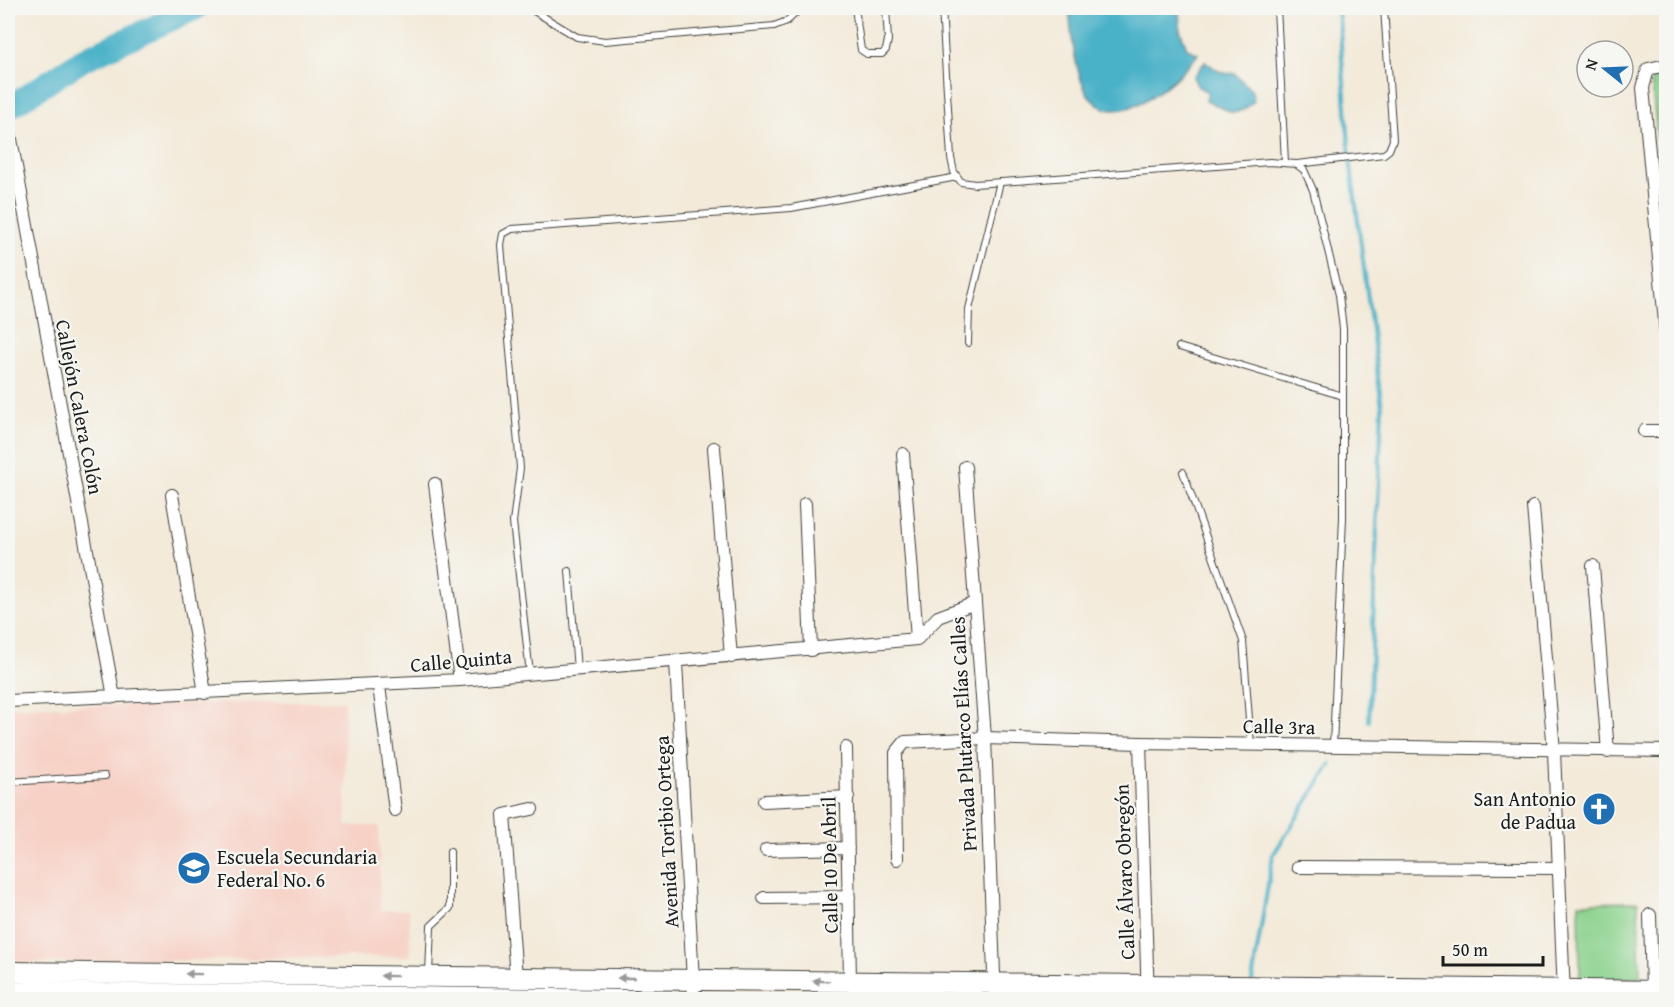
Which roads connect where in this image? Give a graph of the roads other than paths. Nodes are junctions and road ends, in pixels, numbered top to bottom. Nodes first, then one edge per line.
1 (529, 8) edge
2 (801, 8) edge
3 (855, 8) edge
4 (886, 8) edge
5 (942, 8) edge
6 (1277, 8) edge
7 (1384, 8) edge
8 (1666, 65) edge
9 (8, 123) edge
10 (1285, 162) junction
11 (1296, 164) junction
12 (957, 177) junction
13 (1000, 182) junction
14 (1666, 333) edge
15 (968, 343) dead end
16 (1179, 347) dead end
17 (1343, 396) junction
18 (1644, 431) dead end
19 (1666, 431) edge
20 (714, 448) dead end
21 (903, 454) dead end
22 (965, 467) dead end
23 (1183, 472) dead end
24 (435, 484) dead end
25 (172, 495) dead end
26 (805, 504) dead end
27 (1533, 507) dead end
28 (1593, 566) dead end
29 (569, 571) dead end
30 (975, 603) junction
31 (917, 639) junction
32 (811, 650) junction
33 (731, 657) junction
34 (676, 662) junction
35 (577, 670) junction
36 (530, 674) junction
37 (460, 681) junction
38 (379, 686) junction
39 (205, 693) junction
40 (114, 697) junction
41 (8, 701) edge
42 (985, 738) junction
43 (1140, 743) junction
44 (1251, 745) junction
45 (1334, 747) junction
46 (846, 748) dead end
47 (1554, 751) junction
48 (1666, 751) edge
49 (1608, 752) junction
50 (105, 776) dead end
51 (8, 782) edge
52 (848, 797) junction
53 (764, 801) dead end
54 (532, 809) dead end
55 (395, 810) dead end
56 (848, 848) junction
57 (766, 850) dead end
58 (450, 852) dead end
59 (897, 859) dead end
60 (1298, 867) dead end
61 (1558, 868) junction
62 (849, 897) junction
63 (764, 898) dead end
64 (1650, 915) dead end
65 (8, 972) edge
66 (429, 977) junction
67 (693, 978) junction
68 (850, 981) junction
69 (517, 991) edge
70 (1002, 991) edge
71 (1659, 991) edge
72 (8, 992) edge
73 (1148, 992) edge
74 (1333, 993) edge
75 (1564, 994) edge
76 (30, 996) edge
77 (291, 997) edge
78 (395, 998) edge
79 (457, 998) edge
80 (597, 999) edge
81 (631, 999) edge
82 (694, 999) edge

1 - 2 lane
3 - 4 lane
5 - 12 lane
6 - 10 lane
7 - 11 lane
8 - 14 street
9 - 40 street, Callejón Calera Colón
10 - 11 lane
10 - 13 lane
11 - 17 lane
12 - 13 lane
12 - 36 lane
13 - 15 lane
16 - 17 lane
17 - 45 lane
18 - 19 street
20 - 33 street
21 - 31 street
22 - 30 street, Privada Plutarco Elías Calles
23 - 44 lane
24 - 37 street
25 - 39 street
26 - 32 street
27 - 47 street
28 - 49 street
29 - 35 lane
30 - 31 street
30 - 42 street, Privada Plutarco Elías Calles
31 - 32 street, Calle Quinta
32 - 33 street, Calle Quinta
33 - 34 street, Calle Quinta
34 - 35 street, Calle Quinta
34 - 67 street, Avenida Toribio Ortega
35 - 36 street, Calle Quinta
36 - 37 street, Calle Quinta
37 - 38 street, Calle Quinta
38 - 39 street, Calle Quinta
38 - 55 street
39 - 40 street, Calle Quinta
40 - 41 street, Calle Quinta
42 - 43 street, Calle 3ra
42 - 59 street, Calle 3ra
42 - 70 street, Privada Plutarco Elías Calles
43 - 44 street, Calle 3ra
43 - 73 street, Calle Álvaro Obregón
44 - 45 street, Calle 3ra
45 - 47 street, Calle 3ra
46 - 52 street, Calle 10 De Abril
47 - 49 street, Calle 3ra
47 - 61 street
48 - 49 street, Calle 3ra
50 - 51 lane
52 - 53 street
52 - 56 street, Calle 10 De Abril
54 - 69 street
56 - 57 street
56 - 62 street, Calle 10 De Abril
58 - 66 lane
60 - 61 street
61 - 75 street
62 - 63 street
62 - 68 street, Calle 10 De Abril
64 - 71 street
66 -> 65 main road
66 - 69 main road
68 -> 67 main road
67 -> 69 main road
67 - 82 street, Avenida Toribio Ortega
68 - 70 main road
69 - 79 main road
69 - 80 main road
70 - 73 main road
71 - 75 main road
72 - 76 main road
73 - 74 main road
74 - 75 main road
76 - 77 main road
77 - 78 main road
78 - 79 main road
80 - 81 main road

